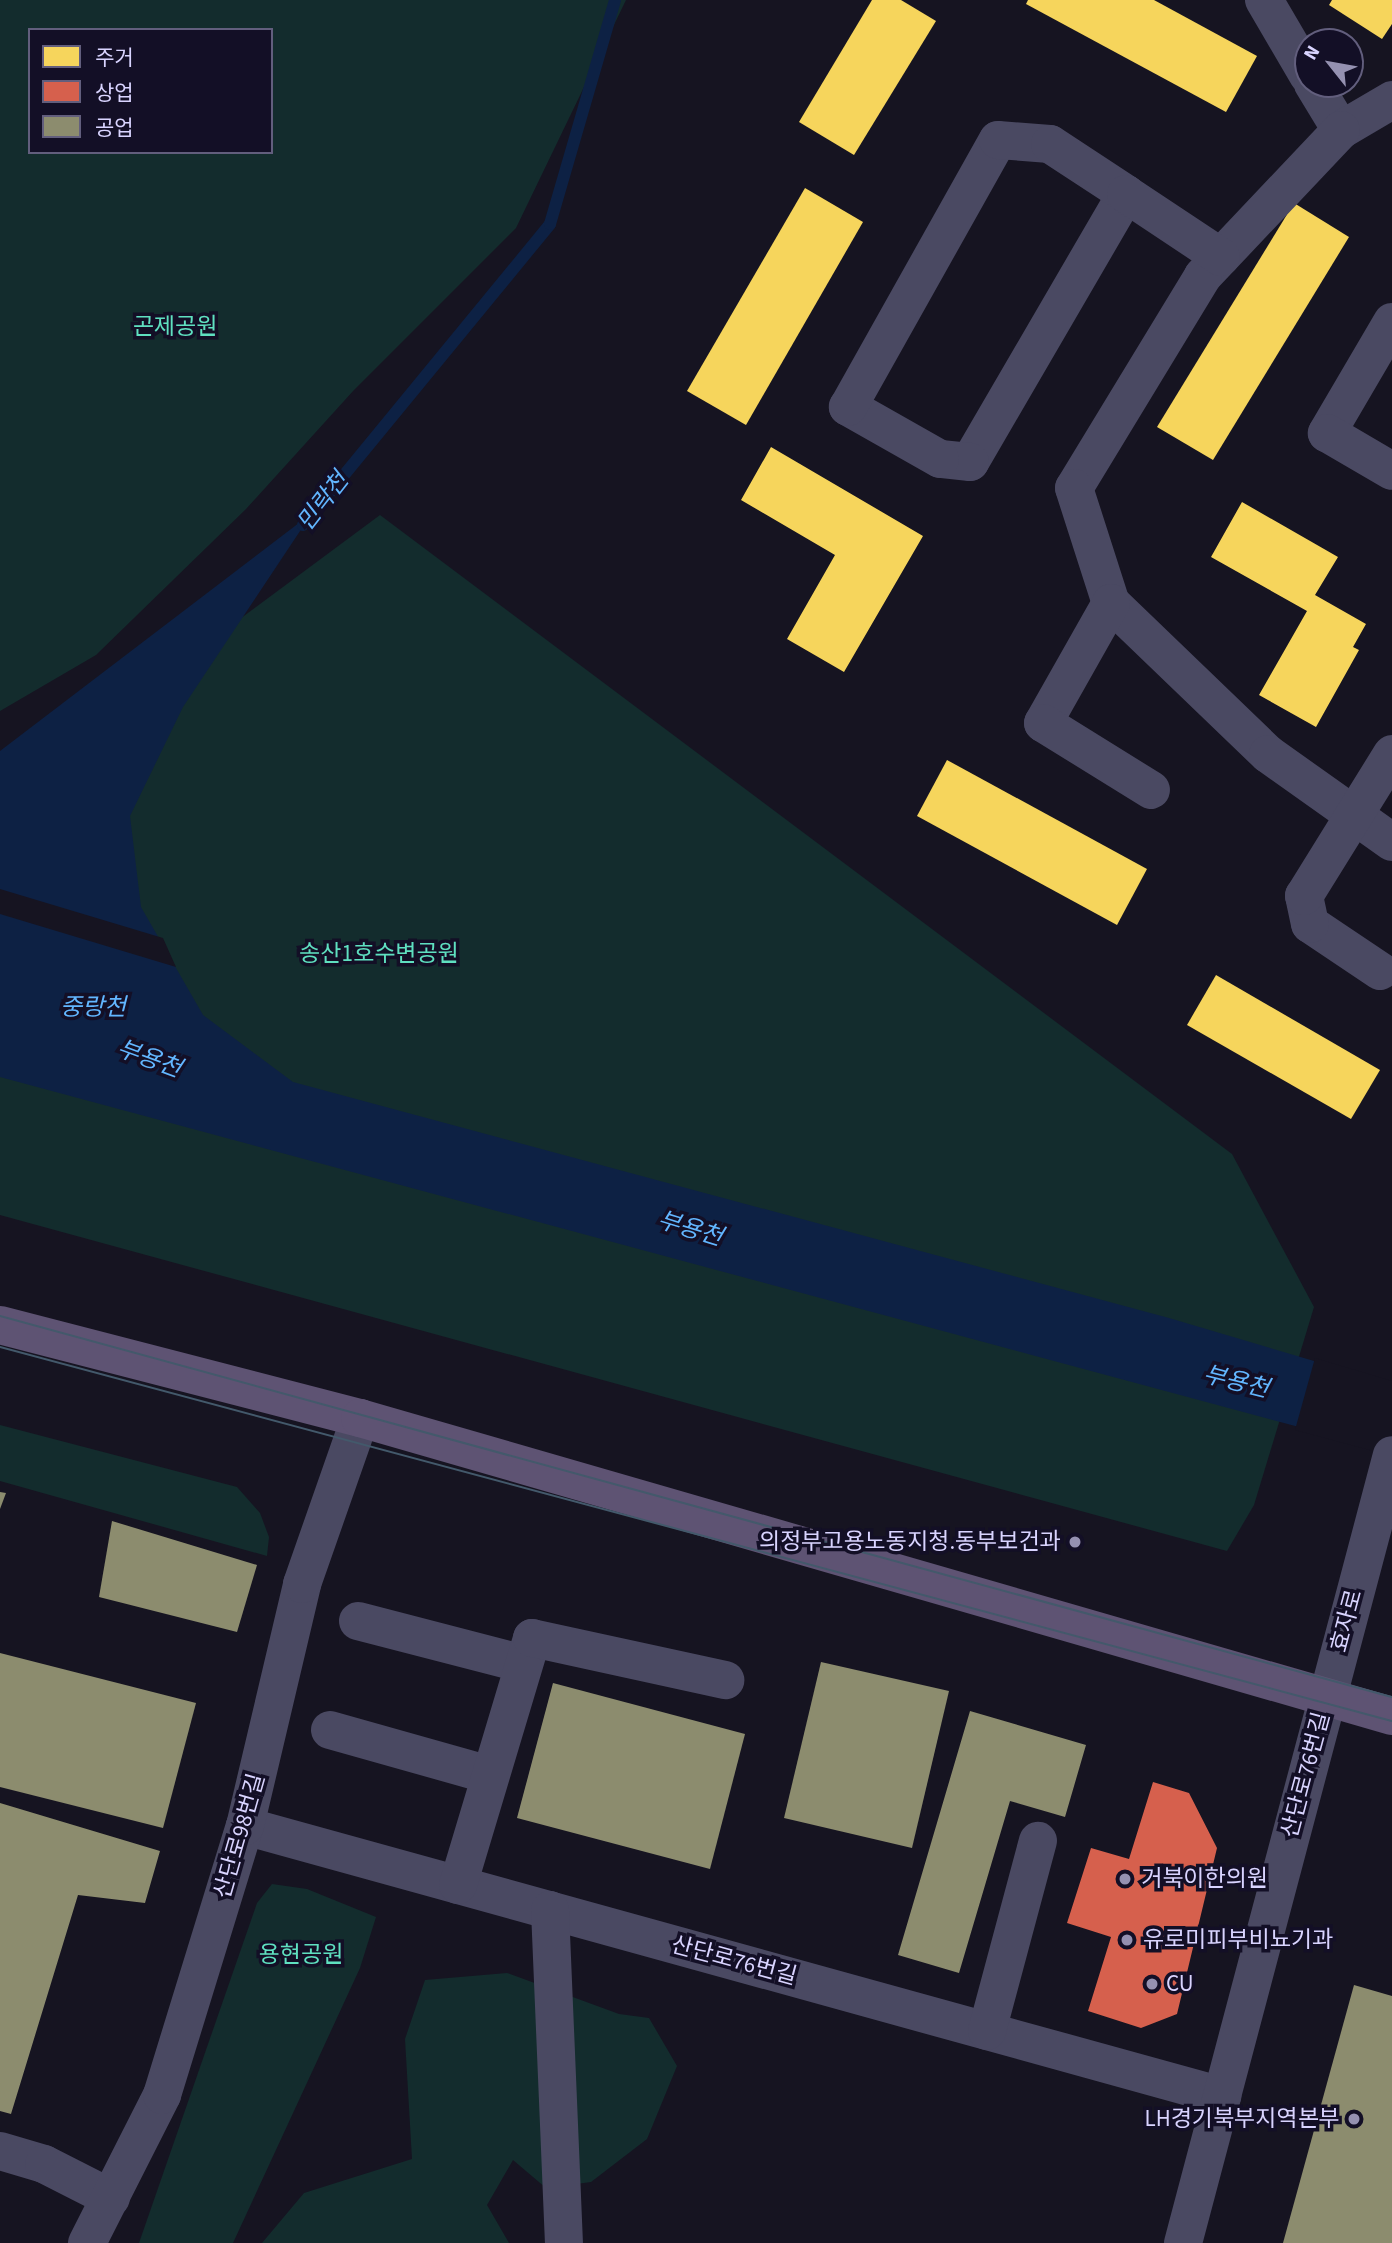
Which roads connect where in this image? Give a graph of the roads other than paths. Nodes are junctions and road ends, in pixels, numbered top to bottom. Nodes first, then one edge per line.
1 (1264, 0) edge
2 (1294, 51) edge
3 (1322, 98) edge
4 (1392, 100) edge
5 (1341, 130) junction
6 (1126, 194) junction
7 (1221, 257) junction
8 (1387, 344) edge
9 (1392, 471) edge
10 (1111, 603) junction
11 (1392, 754) edge
12 (1151, 790) dead end
13 (1354, 815) junction
14 (1392, 842) edge
15 (1380, 971) dead end
16 (0, 1325) edge
17 (360, 1418) junction
18 (1392, 1455) edge
19 (358, 1621) dead end
20 (524, 1664) junction
21 (725, 1680) dead end
22 (1326, 1699) junction
23 (1392, 1716) edge
24 (330, 1730) dead end
25 (490, 1775) junction
26 (245, 1826) junction
27 (1038, 1841) dead end
28 (458, 1885) junction
29 (551, 1910) junction
30 (987, 2031) junction
31 (1222, 2096) junction
32 (0, 2151) edge
33 (111, 2198) junction
34 (88, 2243) edge
35 (564, 2243) edge
36 (1183, 2243) edge

1 - 2 street
3 - 5 street
4 - 5 street
5 - 7 street
6 - 6 street
6 - 7 street
7 - 10 street
8 - 9 street
10 - 12 street
10 - 13 street
11 - 13 street
13 - 14 street
13 - 15 street
16 - 17 main road
17 - 22 main road
17 - 26 street, 산단로98번길
18 - 22 street, 효자로
19 - 20 street
20 - 21 street
20 - 25 street
22 - 23 main road
22 - 31 street, 산단로76번길
24 - 25 street
25 - 28 street
26 - 28 street, 산단로76번길
26 - 33 street, 산단로98번길
27 - 30 street
28 - 29 street, 산단로76번길
29 - 30 street, 산단로76번길
29 - 35 street
30 - 31 street, 산단로76번길
31 - 36 street, 산단로76번길
32 - 33 street
33 - 34 street, 산단로98번길

